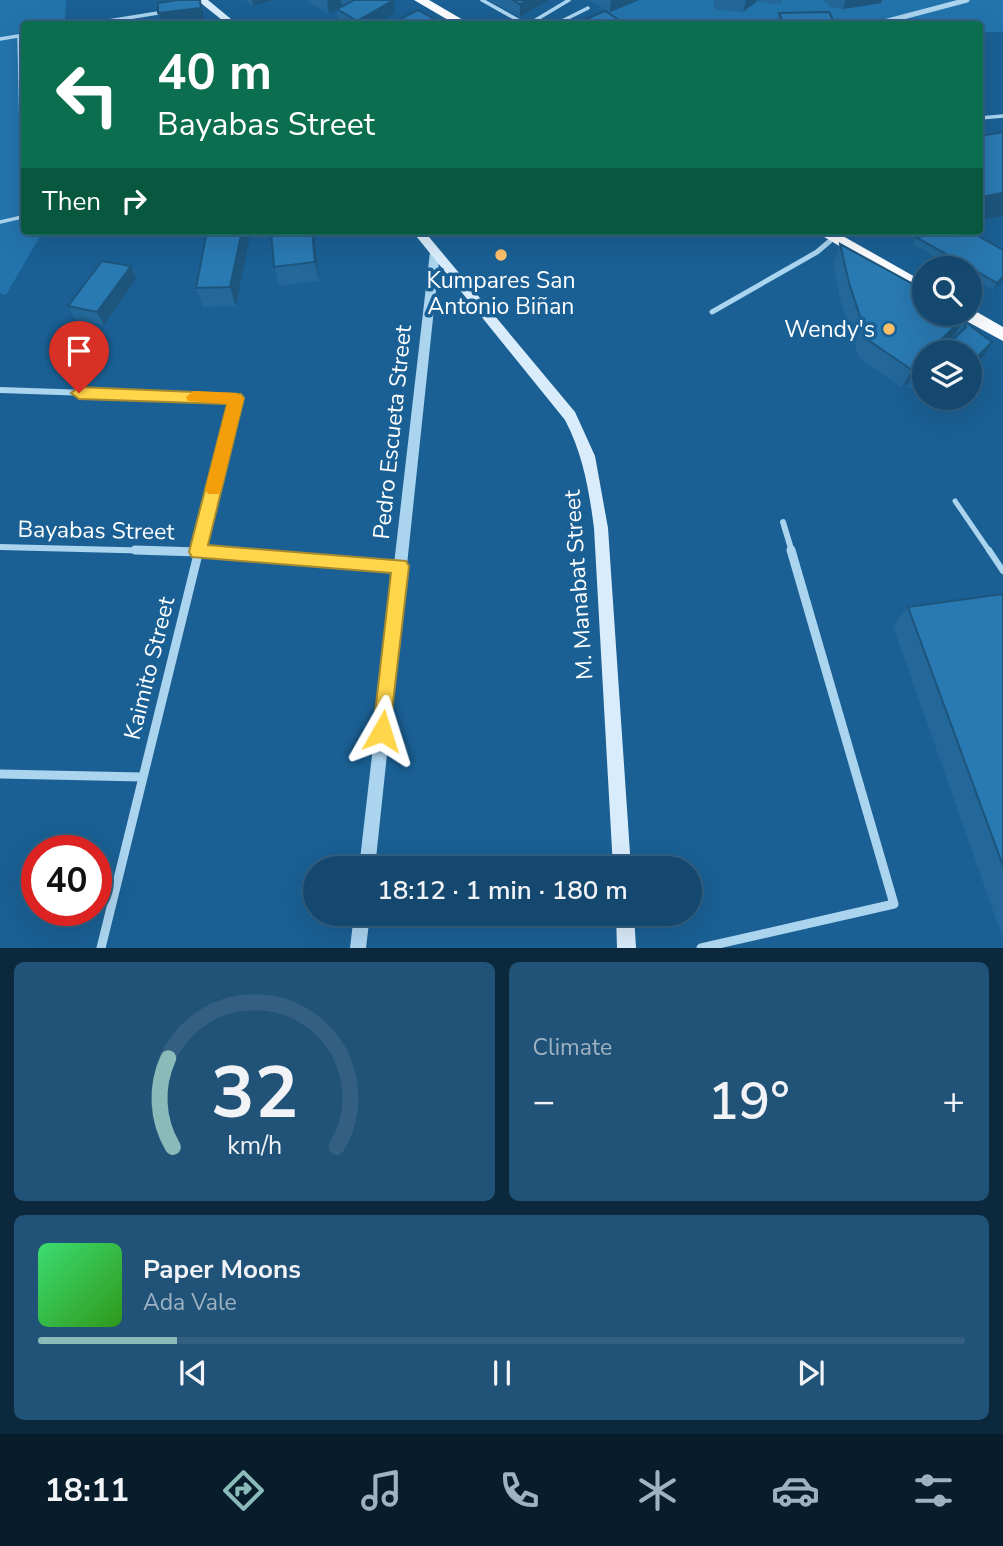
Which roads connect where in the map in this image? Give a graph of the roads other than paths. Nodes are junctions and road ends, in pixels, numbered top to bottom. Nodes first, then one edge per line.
1 (420, 0) edge
2 (482, 0) edge
3 (569, 0) edge
4 (967, 0) edge
5 (202, 4) edge
6 (588, 8) dead end
7 (169, 11) edge
8 (108, 21) edge
9 (228, 21) edge
10 (458, 21) edge
11 (521, 21) edge
12 (532, 21) edge
13 (562, 21) edge
14 (888, 21) edge
15 (21, 36) edge
16 (0, 39) edge
17 (1003, 116) edge
18 (983, 118) edge
19 (21, 217) edge
20 (0, 222) edge
21 (421, 235) edge
22 (828, 235) edge
23 (435, 252) junction
24 (912, 283) edge
25 (712, 312) dead end
26 (982, 323) edge
27 (1003, 335) edge
28 (0, 390) edge
29 (955, 501) dead end
30 (783, 522) dead end
31 (0, 547) edge
32 (198, 552) junction
33 (400, 566) junction
34 (1003, 571) edge
35 (0, 774) edge
36 (142, 778) junction
37 (368, 856) edge
38 (621, 856) edge
39 (361, 926) edge
40 (626, 926) edge
41 (101, 947) edge
42 (358, 947) edge
43 (627, 947) edge
44 (701, 947) edge

1 - 10 highway
2 - 11 lane
3 - 12 lane
4 - 14 street
5 - 9 main road
6 - 13 lane
7 - 8 lane
15 - 16 lane
17 - 18 lane
19 - 20 lane
21 - 23 main road, M. Manabat Street
22 - 24 highway
22 - 25 lane
23 - 33 street, Pedro Escueta Street
23 - 38 main road, M. Manabat Street
26 - 27 highway
28 - 32 street, Kaimito Street
29 - 34 lane
30 - 44 street
31 - 32 street, Bayabas Street
32 - 33 street, Bayabas Street
32 - 36 street, Kaimito Street
33 - 37 street, Pedro Escueta Street
35 - 36 street
36 - 41 street, Kaimito Street
39 - 42 street
40 - 43 main road

